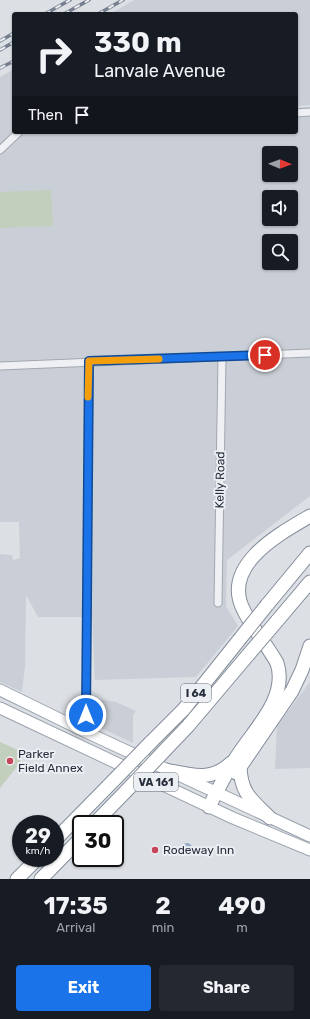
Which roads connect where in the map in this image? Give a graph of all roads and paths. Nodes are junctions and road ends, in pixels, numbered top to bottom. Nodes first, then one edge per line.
1 (310, 112) edge
2 (298, 113) edge
3 (17, 134) edge
4 (0, 150) edge
5 (310, 353) edge
6 (222, 357) junction
7 (89, 361) junction
8 (0, 366) edge
9 (310, 516) edge
10 (310, 553) edge
11 (310, 582) edge
12 (218, 603) dead end
13 (310, 646) edge
14 (0, 690) edge
15 (5, 710) edge
16 (86, 732) junction
17 (237, 764) junction
18 (166, 770) junction
19 (220, 795) junction
20 (212, 808) junction
21 (103, 815) edge
22 (270, 818) junction
23 (64, 831) edge
24 (310, 836) edge
25 (72, 847) edge
26 (310, 850) edge
27 (29, 867) edge
28 (18, 879) edge
29 (41, 879) edge

1 - 2 street
3 - 4 street
5 - 6 street
6 - 7 street
6 - 12 street, Kelly Road
7 - 8 street
7 - 16 street
9 - 17 highway
10 - 23 highway, I 64, bridge
11 - 21 highway, I 64, bridge
13 - 17 highway
14 - 16 main road, VA 161
15 - 16 main road
15 - 20 main road, VA 161
16 - 18 main road, VA 161
17 - 18 highway
17 - 19 highway
17 - 22 highway
18 - 19 main road, VA 161
19 - 20 highway
19 - 22 main road, VA 161
20 - 26 main road, VA 161
22 - 24 main road, VA 161
25 - 29 highway
27 - 28 highway

